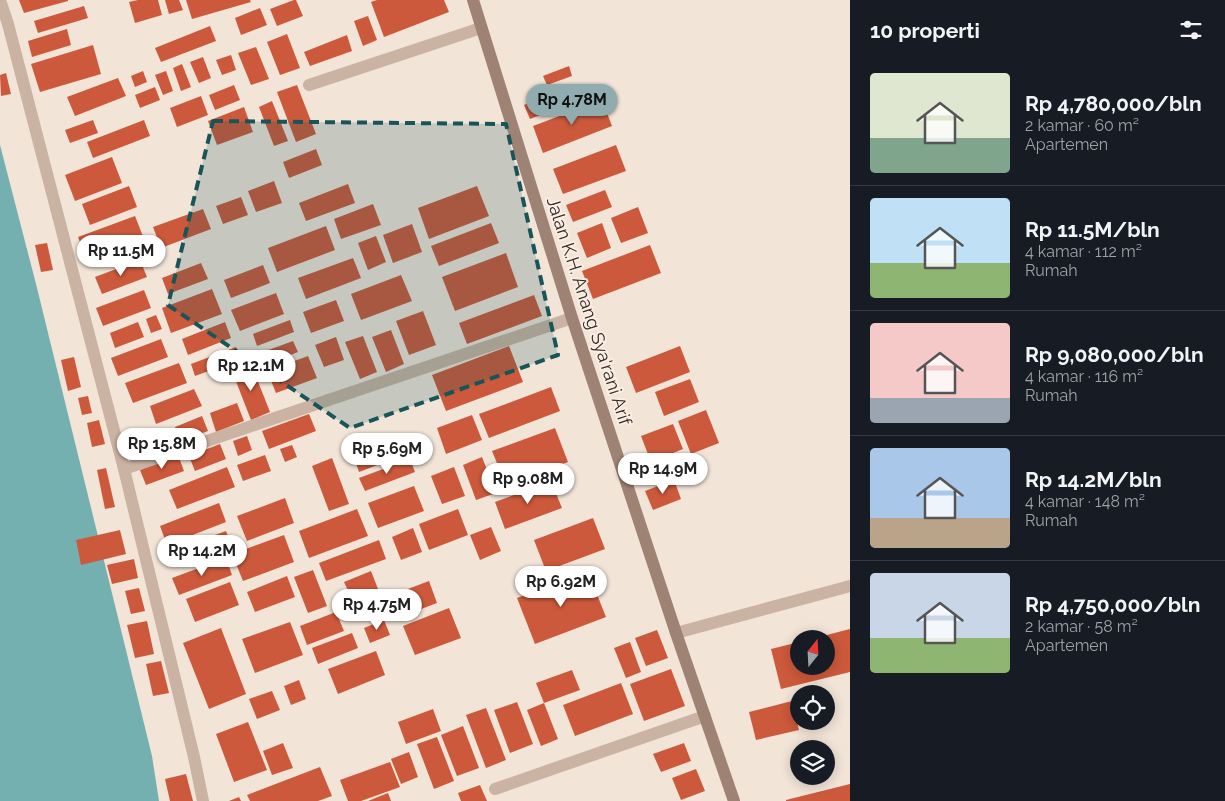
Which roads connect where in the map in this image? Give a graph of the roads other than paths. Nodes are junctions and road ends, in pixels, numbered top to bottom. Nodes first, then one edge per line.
1 (0, 0) edge
2 (473, 0) edge
3 (481, 28) junction
4 (309, 85) dead end
5 (572, 318) junction
6 (124, 469) junction
7 (850, 586) edge
8 (676, 633) junction
9 (705, 716) junction
10 (495, 789) dead end
11 (203, 801) edge
12 (734, 801) edge

1 - 6 street
2 - 3 street, Jalan K.H. Anang Sya'rani Arif
3 - 4 street
3 - 5 street, Jalan K.H. Anang Sya'rani Arif
5 - 6 street
5 - 8 street, Jalan K.H. Anang Sya'rani Arif
6 - 11 street
7 - 8 street
8 - 9 street, Jalan K.H. Anang Sya'rani Arif
9 - 10 street
9 - 12 street, Jalan K.H. Anang Sya'rani Arif

